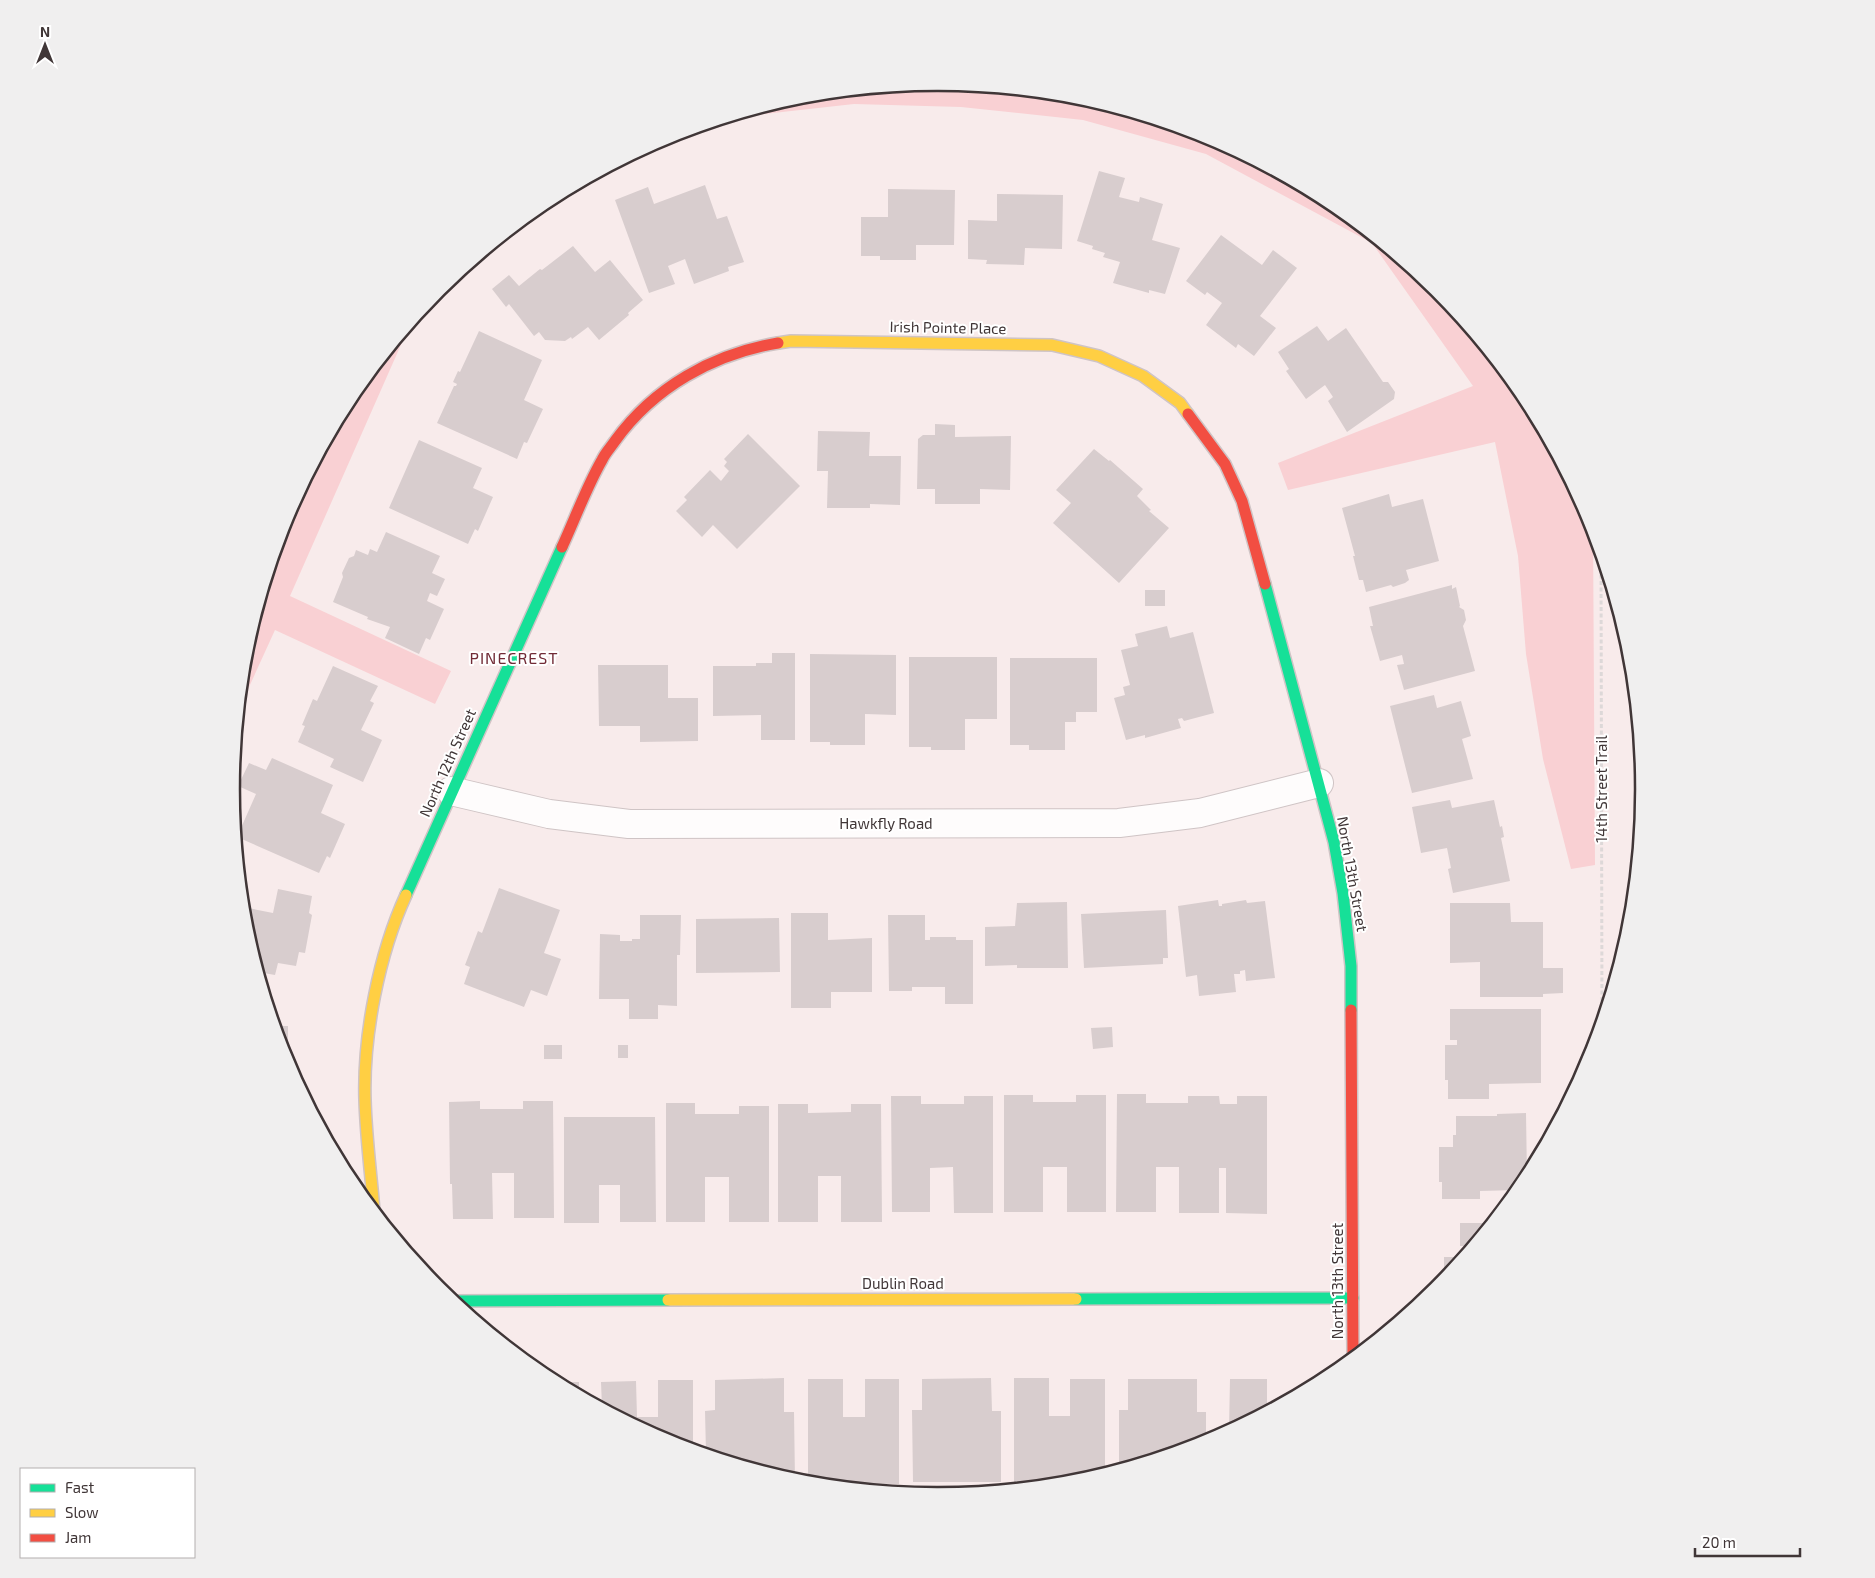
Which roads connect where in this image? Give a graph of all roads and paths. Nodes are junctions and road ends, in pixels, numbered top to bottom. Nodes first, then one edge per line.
1 (685, 375) joint
2 (1194, 422) joint
3 (1601, 575) edge
4 (1318, 783) junction
5 (451, 792) junction
6 (1602, 1000) edge
7 (373, 1199) edge
8 (1353, 1298) junction
9 (464, 1301) edge
10 (1354, 1349) edge

1 - 2 street, Irish Pointe Place
1 - 5 street, North 12th Street
2 - 4 street, North 13th Street
3 - 6 path, 14th Street Trail
4 - 5 street, Hawkfly Road
4 - 8 street, North 13th Street
5 - 7 street, North 12th Street
8 - 9 street, Dublin Road
8 - 10 street, North 13th Street

